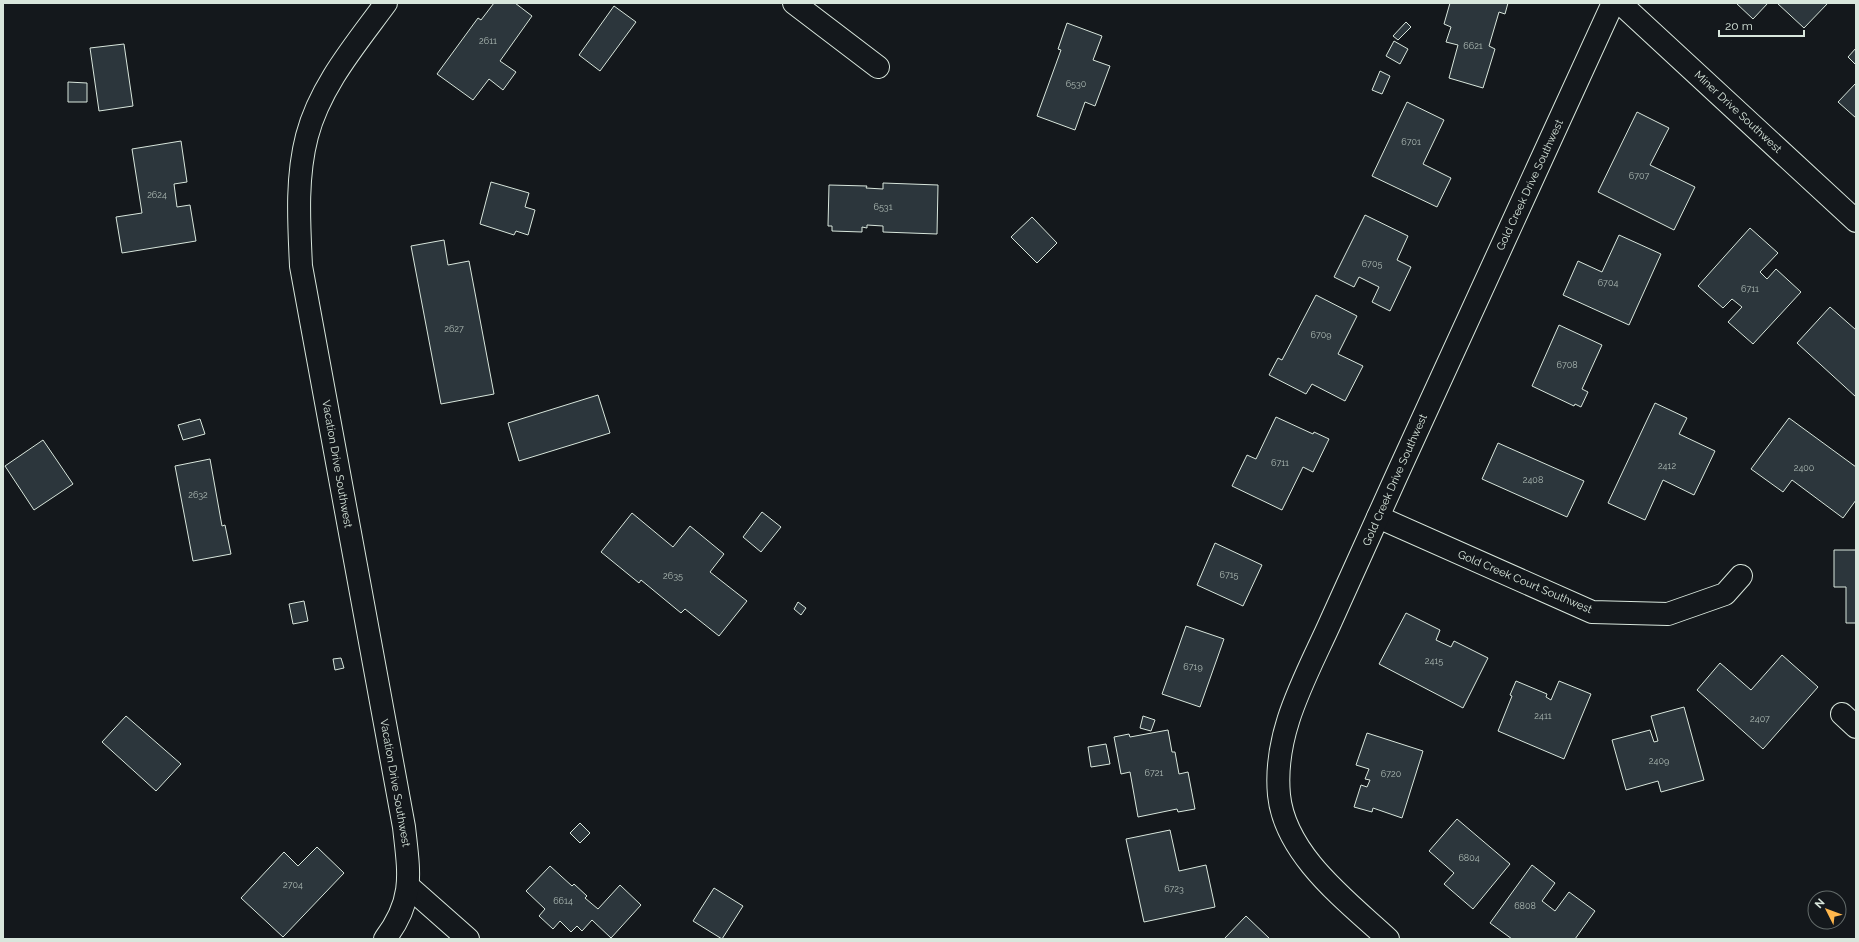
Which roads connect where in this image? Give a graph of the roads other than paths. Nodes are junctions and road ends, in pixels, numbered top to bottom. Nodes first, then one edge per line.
1 (386, 3) edge
2 (794, 3) edge
3 (1613, 3) edge
4 (1620, 3) edge
5 (878, 67) dead end
6 (1856, 221) edge
7 (1378, 517) junction
8 (1741, 576) dead end
9 (408, 886) junction
10 (385, 939) edge
11 (468, 939) edge
12 (1388, 939) edge

1 - 9 street, Vacation Drive Southwest
2 - 5 street
3 - 7 street, Gold Creek Drive Southwest
4 - 6 street, Miner Drive Southwest
7 - 8 street, Gold Creek Court Southwest
7 - 12 street, Gold Creek Drive Southwest
9 - 10 street, Vacation Drive Southwest
9 - 11 street

